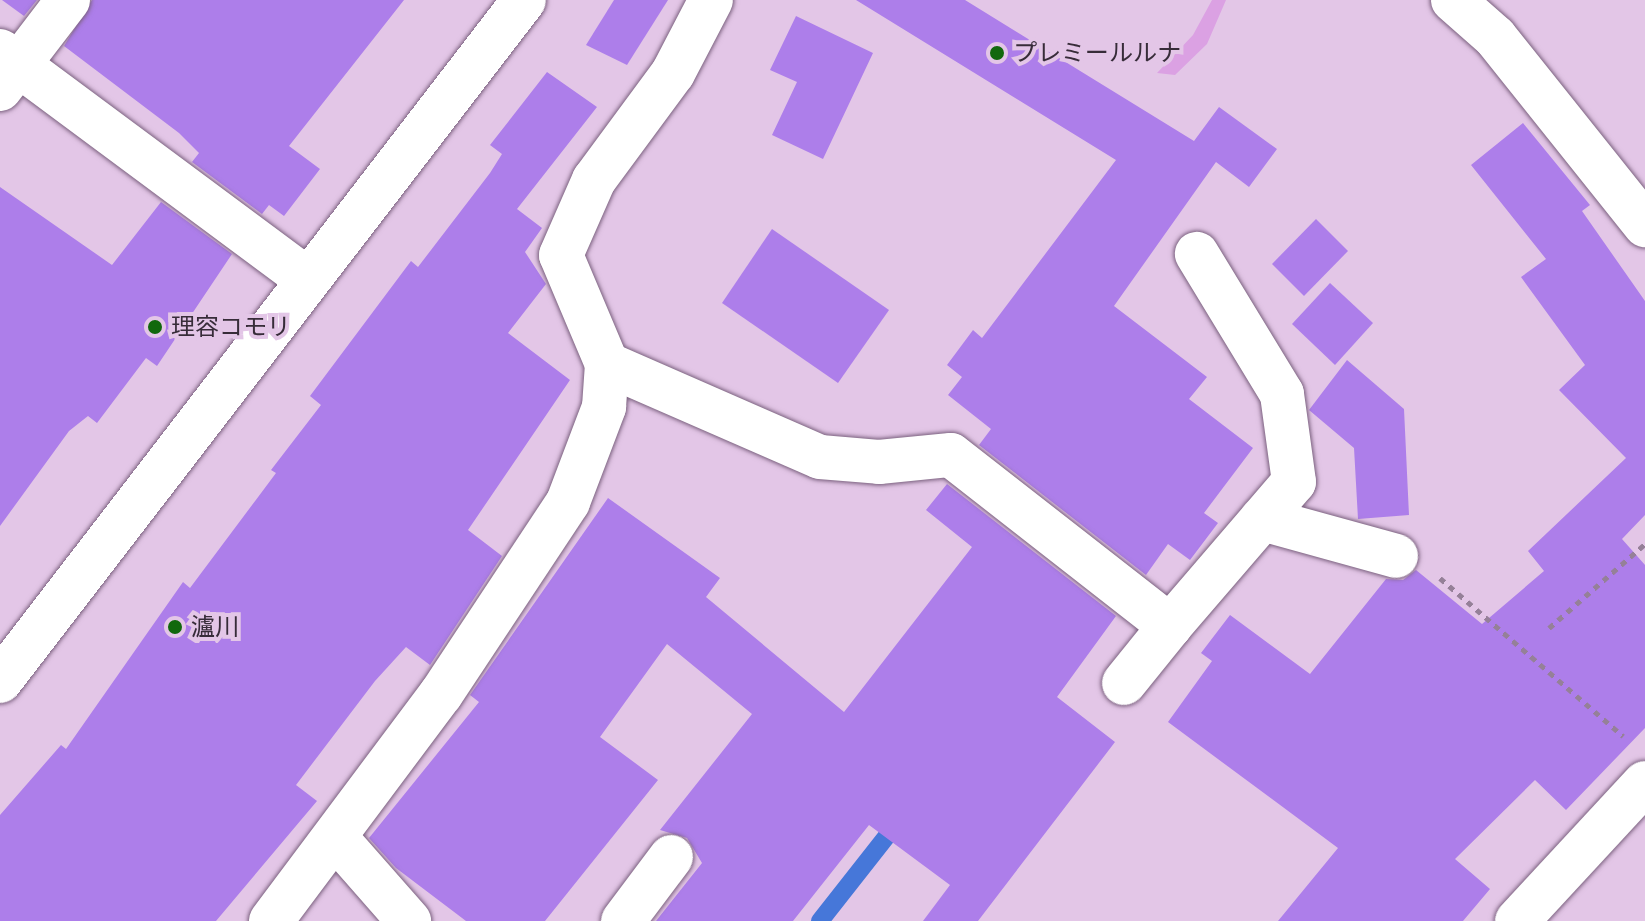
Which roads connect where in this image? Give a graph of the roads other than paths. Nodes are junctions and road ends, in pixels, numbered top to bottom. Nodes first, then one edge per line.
1 (68, 0) edge
2 (524, 0) edge
3 (711, 0) edge
4 (1453, 0) edge
5 (7, 68) edge
6 (1645, 225) edge
7 (1197, 254) dead end
8 (307, 279) junction
9 (607, 364) junction
10 (1262, 519) junction
11 (1396, 556) road end
12 (1170, 626) junction
13 (0, 681) edge
14 (1124, 683) dead end
15 (1640, 765) edge
16 (336, 838) junction
17 (671, 857) dead end
18 (271, 921) edge
19 (409, 921) edge
20 (623, 921) edge
21 (1517, 921) edge

1 - 5 street
2 - 8 street
3 - 9 street
4 - 6 street
5 - 8 street
7 - 10 street
8 - 13 street
9 - 12 street
9 - 16 street
10 - 11 street
10 - 12 street
12 - 14 street
15 - 21 street
16 - 18 street
16 - 19 street
17 - 20 street

